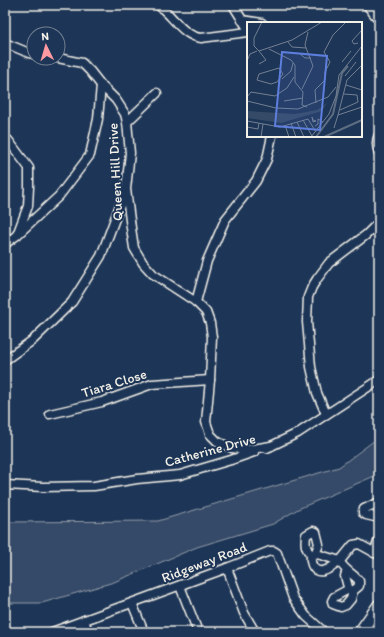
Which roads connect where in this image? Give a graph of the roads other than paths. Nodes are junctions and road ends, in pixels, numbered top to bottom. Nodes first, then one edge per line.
1 (158, 5) edge
2 (234, 5) edge
3 (367, 5) edge
4 (379, 19) edge
5 (242, 20) junction
6 (255, 22) edge
7 (247, 29) edge
8 (247, 31) edge
9 (5, 43) edge
10 (26, 51) edge
11 (66, 60) edge
12 (101, 85) junction
13 (156, 93) dead end
14 (128, 122) junction
15 (379, 135) edge
16 (272, 137) edge
17 (5, 140) edge
18 (379, 153) edge
19 (126, 189) junction
20 (379, 222) edge
21 (17, 235) junction
22 (5, 244) edge
23 (196, 302) junction
24 (5, 360) edge
25 (210, 380) junction
26 (379, 380) edge
27 (50, 414) dead end
28 (326, 414) junction
29 (272, 446) junction
30 (5, 485) edge
31 (379, 502) edge
32 (379, 518) edge
33 (379, 539) edge
34 (377, 554) edge
35 (340, 561) junction
36 (226, 568) junction
37 (346, 570) junction
38 (180, 586) junction
39 (350, 591) junction
40 (132, 603) junction
41 (379, 605) edge
42 (84, 620) junction
43 (52, 632) edge
44 (88, 632) edge
45 (144, 632) edge
46 (198, 632) edge
47 (255, 632) edge
48 (324, 632) edge
49 (360, 632) edge

1 - 8 street
2 - 5 street
3 - 4 street
5 - 6 street
5 - 7 street
9 - 10 street
11 - 12 street, Queen Hill Drive
12 - 14 street, Queen Hill Drive
12 - 21 street
13 - 14 street
14 - 19 street, Queen Hill Drive
15 - 18 street
16 - 23 street
17 - 21 street
19 - 23 street, Queen Hill Drive
19 - 24 street
20 - 28 street
21 - 22 street
23 - 25 street, Queen Hill Drive
25 - 27 street, Tiara Close
25 - 29 street, Queen Hill Drive
26 - 28 street, Catherine Drive
28 - 29 street, Catherine Drive
29 - 30 street, Catherine Drive
31 - 32 street
33 - 34 street
34 - 35 street
35 - 35 street
35 - 37 street
36 - 38 street, Ridgeway Road
36 - 47 street
36 - 48 street, Ridgeway Road
37 - 39 street
37 - 39 street
38 - 40 street, Ridgeway Road
38 - 46 street
39 - 39 street
40 - 42 street, Ridgeway Road
40 - 45 street
41 - 49 street
42 - 43 street, Ridgeway Road
42 - 44 street

